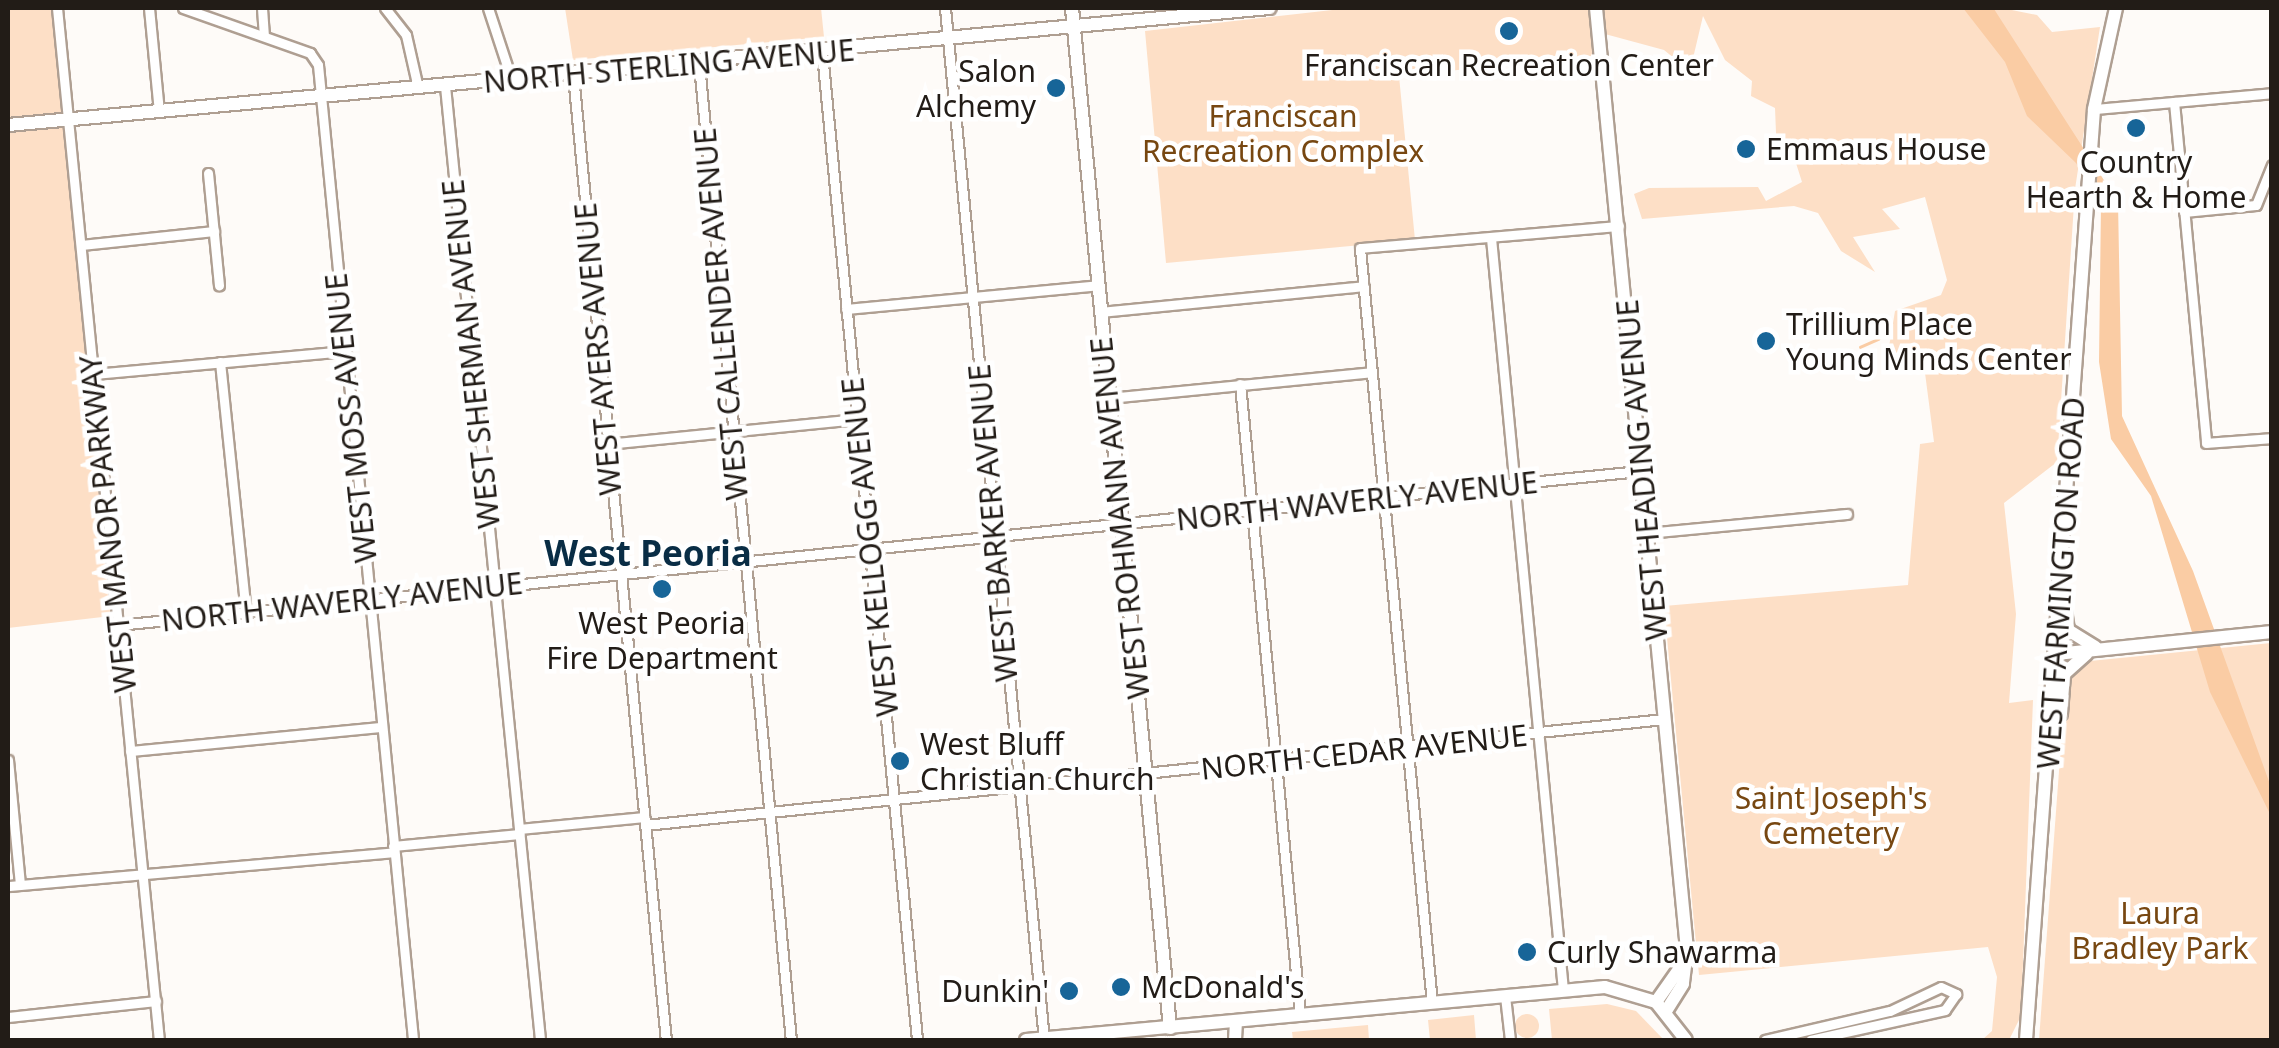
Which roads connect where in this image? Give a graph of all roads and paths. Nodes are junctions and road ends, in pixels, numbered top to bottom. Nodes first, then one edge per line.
1 (57, 8) edge
2 (149, 8) edge
3 (183, 8) edge
4 (262, 8) edge
5 (385, 8) edge
6 (488, 8) edge
7 (945, 8) edge
8 (1072, 8) edge
9 (1266, 8) edge
10 (1596, 8) edge
11 (2116, 8) edge
12 (1187, 12) edge
13 (1074, 28) junction
14 (264, 35) junction
15 (948, 42) junction
16 (822, 52) junction
17 (699, 64) junction
18 (573, 75) junction
19 (511, 78) junction
20 (444, 86) junction
21 (418, 88) junction
22 (2272, 93) edge
23 (320, 96) junction
24 (2174, 102) junction
25 (2094, 109) junction
26 (159, 111) junction
27 (68, 119) junction
28 (8, 125) edge
29 (2272, 165) edge
30 (208, 173) dead end
31 (2184, 212) junction
32 (1619, 226) junction
33 (214, 232) junction
34 (1490, 238) junction
35 (81, 245) junction
36 (219, 285) dead end
37 (1098, 285) junction
38 (1364, 286) junction
39 (972, 296) junction
40 (846, 309) junction
41 (1100, 312) junction
42 (344, 350) junction
43 (220, 362) junction
44 (1372, 372) junction
45 (92, 374) junction
46 (1240, 384) junction
47 (1108, 398) junction
48 (858, 419) junction
49 (732, 432) junction
50 (2272, 438) edge
51 (606, 444) junction
52 (1640, 470) junction
53 (1514, 483) junction
54 (1384, 497) junction
55 (1252, 512) junction
56 (1847, 514) dead end
57 (1121, 527) junction
58 (1646, 533) junction
59 (995, 539) junction
60 (870, 550) junction
61 (744, 562) junction
62 (619, 575) junction
63 (2062, 575) junction
64 (494, 588) junction
65 (369, 600) junction
66 (246, 612) junction
67 (118, 624) junction
68 (2272, 632) edge
69 (2102, 649) junction
70 (2056, 654) junction
71 (1664, 719) junction
72 (381, 727) junction
73 (1538, 734) junction
74 (1409, 748) junction
75 (130, 751) junction
76 (8, 760) edge
77 (1278, 761) junction
78 (1145, 775) junction
79 (1019, 790) junction
80 (894, 802) junction
81 (2046, 809) junction
82 (769, 814) junction
83 (644, 821) junction
84 (519, 832) junction
85 (393, 849) junction
86 (142, 873) junction
87 (20, 884) junction
88 (8, 886) edge
89 (1563, 990) junction
90 (1505, 996) junction
91 (156, 1001) junction
92 (1432, 1002) junction
93 (1661, 1007) junction
94 (1300, 1015) junction
95 (8, 1017) edge
96 (1236, 1022) junction
97 (1170, 1028) junction
98 (1109, 1037) edge
99 (1044, 1039) edge
100 (160, 1040) edge
101 (412, 1040) edge
102 (540, 1040) edge
103 (666, 1040) edge
104 (791, 1040) edge
105 (917, 1040) edge
106 (1026, 1040) edge
107 (1235, 1040) edge
108 (1510, 1040) edge
109 (1686, 1040) edge
110 (1765, 1040) edge
111 (1810, 1040) edge
112 (2026, 1040) edge

1 - 27 street, WEST MANOR PARKWAY
2 - 26 street
3 - 14 street, WEST MOSS AVENUE
4 - 14 street
5 - 21 street
6 - 19 street
7 - 15 street, WEST BARKER AVENUE
8 - 13 street, WEST ROHMANN AVENUE
9 - 12 street, NORTH STERLING AVENUE
10 - 32 street, WEST HEADING AVENUE
11 - 25 street, WEST FARMINGTON ROAD
12 - 13 street, NORTH STERLING AVENUE
13 - 15 street, NORTH STERLING AVENUE
13 - 37 street, WEST ROHMANN AVENUE
14 - 23 street, WEST MOSS AVENUE
15 - 16 street, NORTH STERLING AVENUE
15 - 39 street, WEST BARKER AVENUE
16 - 17 street, NORTH STERLING AVENUE
16 - 40 street, WEST KELLOGG AVENUE
17 - 18 street, NORTH STERLING AVENUE
17 - 49 street, WEST CALLENDER AVENUE
18 - 19 street, NORTH STERLING AVENUE
18 - 51 street, WEST AYERS AVENUE
19 - 20 street, NORTH STERLING AVENUE
20 - 21 street, NORTH STERLING AVENUE
20 - 64 street, WEST SHERMAN AVENUE
21 - 23 street, NORTH STERLING AVENUE
22 - 24 street
23 - 26 street, NORTH STERLING AVENUE
23 - 42 street, WEST MOSS AVENUE
24 - 25 street
24 - 31 street
25 - 63 street, WEST FARMINGTON ROAD
26 - 27 street, NORTH STERLING AVENUE
27 - 28 street, NORTH STERLING AVENUE
27 - 35 street, WEST MANOR PARKWAY
29 - 31 street
30 - 33 street
31 - 50 street
32 - 34 street
32 - 52 street, WEST HEADING AVENUE
33 - 35 street
33 - 36 street
34 - 38 street
34 - 53 street
35 - 45 street, WEST MANOR PARKWAY
37 - 39 street
37 - 41 street, WEST ROHMANN AVENUE
38 - 41 street
38 - 44 street
39 - 40 street
39 - 59 street, WEST BARKER AVENUE
40 - 48 street, WEST KELLOGG AVENUE
41 - 47 street, WEST ROHMANN AVENUE
42 - 43 street
42 - 65 street, WEST MOSS AVENUE
43 - 45 street
43 - 66 street
44 - 46 street
44 - 54 street
45 - 67 street, WEST MANOR PARKWAY
46 - 47 street
46 - 55 street
47 - 57 street, WEST ROHMANN AVENUE
48 - 49 street
48 - 60 street, WEST KELLOGG AVENUE
49 - 51 street
49 - 61 street, WEST CALLENDER AVENUE
51 - 62 street, WEST AYERS AVENUE
52 - 53 street, NORTH WAVERLY AVENUE
52 - 58 street, WEST HEADING AVENUE
53 - 54 street, NORTH WAVERLY AVENUE
53 - 73 street
54 - 55 street, NORTH WAVERLY AVENUE
54 - 74 street
55 - 57 street, NORTH WAVERLY AVENUE
55 - 77 street
56 - 58 street
57 - 59 street, NORTH WAVERLY AVENUE
57 - 78 street, WEST ROHMANN AVENUE
58 - 71 street, WEST HEADING AVENUE
59 - 60 street, NORTH WAVERLY AVENUE
59 - 79 street, WEST BARKER AVENUE
60 - 61 street, NORTH WAVERLY AVENUE
60 - 80 street, WEST KELLOGG AVENUE
61 - 62 street, NORTH WAVERLY AVENUE
61 - 82 street, WEST CALLENDER AVENUE
62 - 64 street, NORTH WAVERLY AVENUE
62 - 83 street, WEST AYERS AVENUE
63 - 69 street
63 - 70 street, WEST FARMINGTON ROAD
64 - 65 street, NORTH WAVERLY AVENUE
64 - 84 street, WEST SHERMAN AVENUE
65 - 66 street, NORTH WAVERLY AVENUE
65 - 72 street, WEST MOSS AVENUE
66 - 67 street, NORTH WAVERLY AVENUE
67 - 75 street, WEST MANOR PARKWAY
68 - 69 street
69 - 70 street
69 - 81 street
70 - 81 street, WEST FARMINGTON ROAD
71 - 73 street, NORTH CEDAR AVENUE
71 - 93 street, WEST HEADING AVENUE
72 - 75 street
72 - 85 street, WEST MOSS AVENUE
73 - 74 street, NORTH CEDAR AVENUE
73 - 89 street
74 - 77 street, NORTH CEDAR AVENUE
74 - 92 street
75 - 86 street, WEST MANOR PARKWAY
76 - 87 street
77 - 78 street, NORTH CEDAR AVENUE
77 - 94 street
78 - 79 street, NORTH CEDAR AVENUE
78 - 97 street, WEST ROHMANN AVENUE
79 - 80 street, NORTH CEDAR AVENUE
79 - 99 street, WEST BARKER AVENUE
80 - 82 street, NORTH CEDAR AVENUE
80 - 105 street, WEST KELLOGG AVENUE
81 - 112 street, WEST FARMINGTON ROAD
82 - 83 street, NORTH CEDAR AVENUE
82 - 104 street, WEST CALLENDER AVENUE
83 - 84 street, NORTH CEDAR AVENUE
83 - 103 street, WEST AYERS AVENUE
84 - 85 street, NORTH CEDAR AVENUE
84 - 102 street, WEST SHERMAN AVENUE
85 - 86 street, NORTH CEDAR AVENUE
85 - 101 street, WEST MOSS AVENUE
86 - 87 street, NORTH CEDAR AVENUE
86 - 91 street, WEST MANOR PARKWAY
87 - 88 street, NORTH CEDAR AVENUE
89 - 90 street
89 - 93 street
90 - 92 street
90 - 108 street
91 - 95 street
91 - 100 street, WEST MANOR PARKWAY
92 - 94 street
93 - 109 street
94 - 96 street
96 - 97 street
96 - 107 street
97 - 98 street
98 - 99 street
99 - 106 street
110 - 111 street

